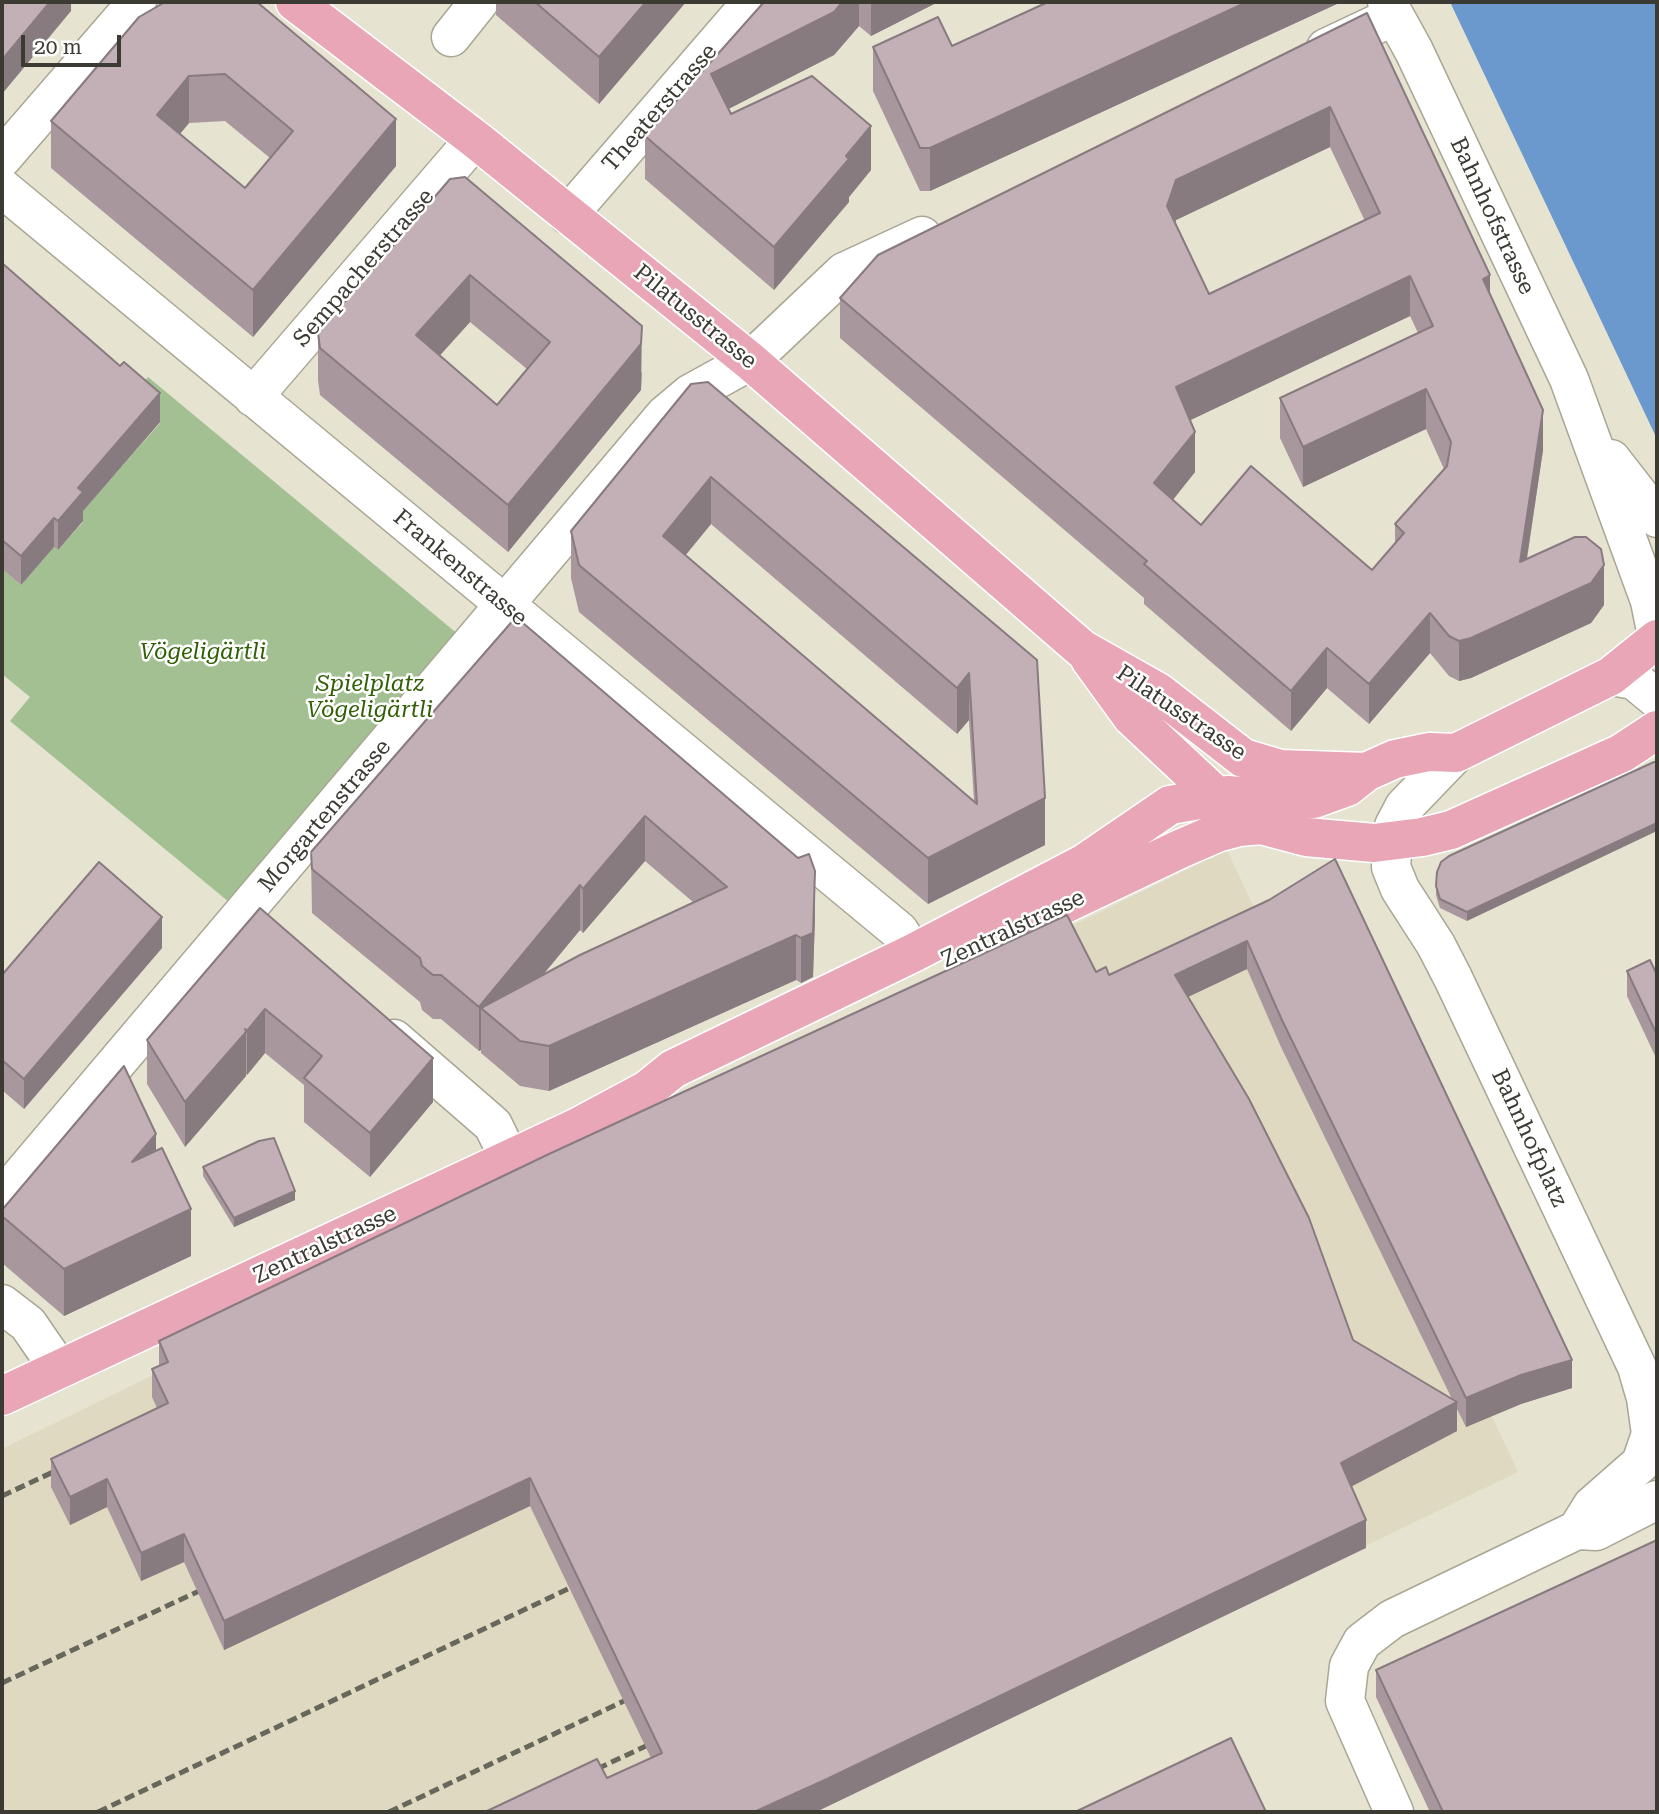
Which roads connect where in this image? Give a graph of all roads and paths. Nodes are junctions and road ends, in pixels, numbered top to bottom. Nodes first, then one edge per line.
1 (137, 2) edge
2 (295, 2) edge
3 (479, 2) edge
4 (752, 2) edge
5 (1391, 9) edge
6 (451, 37) dead end
7 (1294, 63) edge
8 (475, 139) junction
9 (2, 158) edge
10 (2, 188) edge
11 (568, 215) junction
12 (956, 220) edge
13 (750, 361) junction
14 (253, 397) junction
15 (1591, 432) junction
16 (1657, 518) edge
17 (504, 605) junction
18 (1657, 638) edge
19 (1082, 649) junction
20 (1611, 676) junction
21 (1657, 699) edge
22 (1657, 730) edge
23 (1456, 753) junction
24 (1366, 772) junction
25 (1213, 796) junction
26 (1261, 825) junction
27 (1391, 841) junction
28 (244, 910) junction
29 (275, 937) edge
30 (913, 953) junction
31 (369, 1017) edge
32 (647, 1090) junction
33 (510, 1160) junction
34 (2, 1198) edge
35 (2, 1304) edge
36 (59, 1369) junction
37 (2, 1396) edge
38 (1654, 1436) edge
39 (1657, 1500) edge
40 (1577, 1530) junction
41 (1394, 1812) edge

1 - 9 street
2 - 8 main road, Pilatusstrasse
3 - 6 street
4 - 11 street, Theaterstrasse
5 - 7 street
5 - 15 street, Bahnhofstrasse
8 - 11 main road, Pilatusstrasse
8 - 14 street, Sempacherstrasse
10 - 14 street, Frankenstrasse
11 - 13 main road, Pilatusstrasse
12 - 13 street, Morgartenstrasse
13 - 17 street, Morgartenstrasse
13 - 19 main road, Pilatusstrasse
14 - 17 street, Frankenstrasse
15 - 16 street, Bahnhofstrasse
15 - 18 street, Bahnhofstrasse
17 - 28 street, Morgartenstrasse
17 - 30 street, Frankenstrasse
18 - 20 main road, Bahnhofplatz
19 - 24 main road, Pilatusstrasse
19 - 25 main road, Pilatusstrasse
20 - 21 street
20 - 23 main road, Bahnhofplatz
22 - 27 main road
23 - 24 main road, Bahnhofplatz
23 - 27 street, Bahnhofplatz
24 - 25 main road, Zentralstrasse
25 - 26 main road, Pilatusstrasse
25 - 30 main road, Zentralstrasse
26 - 27 main road, Zentralstrasse
26 - 32 main road, Zentralstrasse
27 - 38 street, Bahnhofplatz
28 - 29 street
28 - 34 street, Morgartenstrasse
30 - 32 main road, Zentralstrasse
31 - 33 street
32 - 33 main road, Zentralstrasse
33 - 36 main road, Zentralstrasse
35 - 36 street
36 - 37 main road, Zentralstrasse
38 - 40 street
39 - 40 street
40 - 41 street

